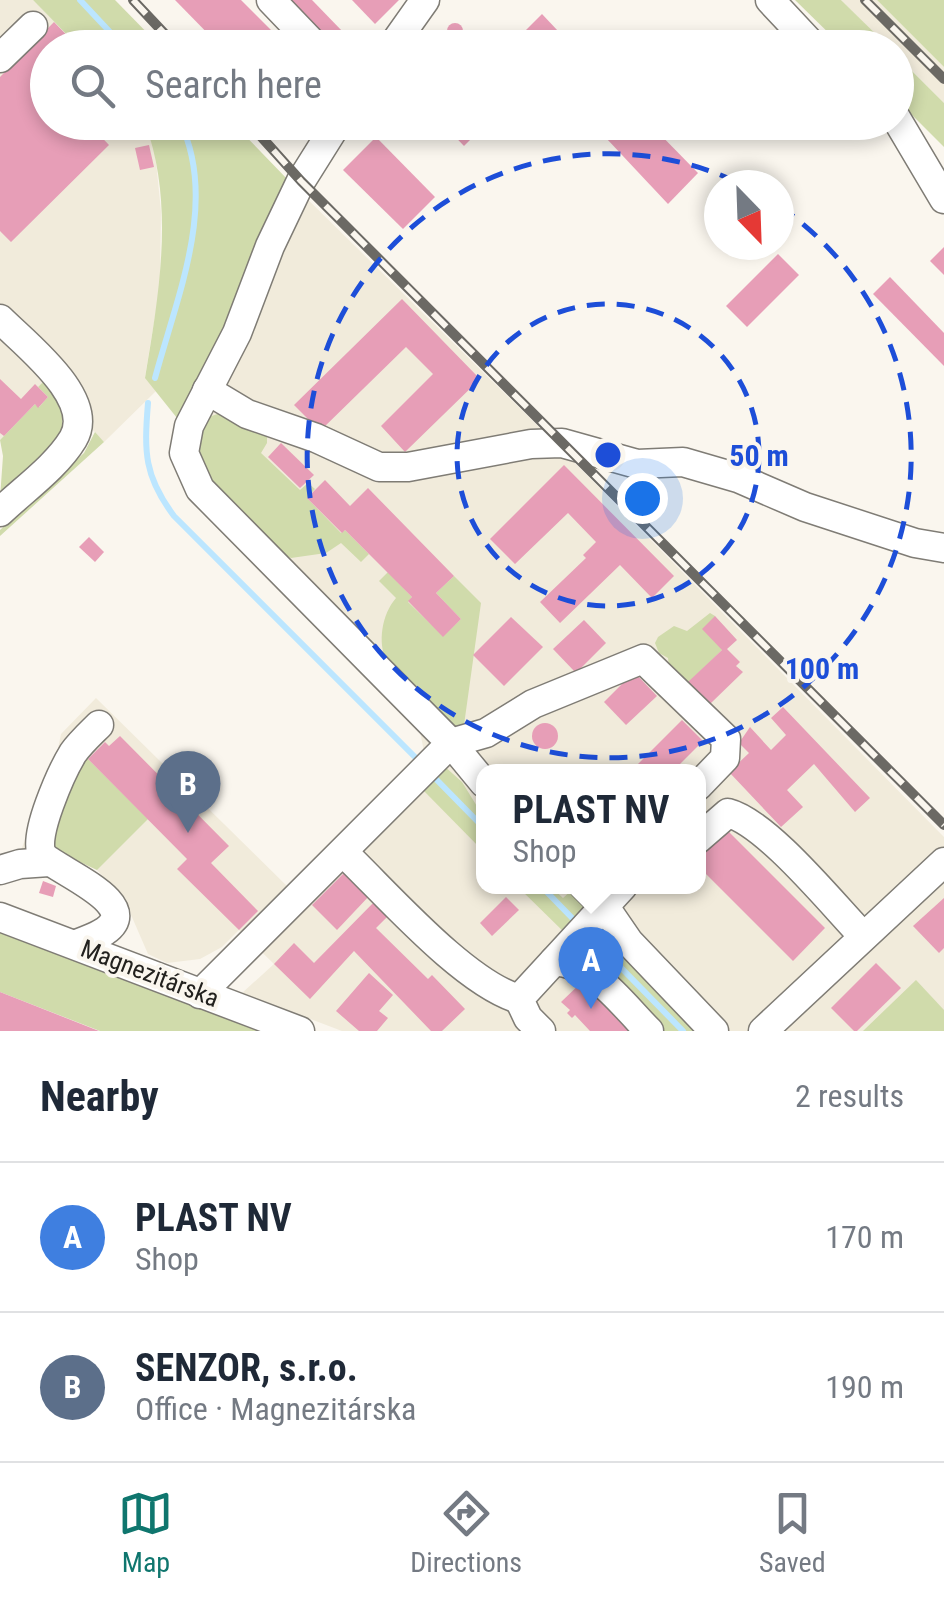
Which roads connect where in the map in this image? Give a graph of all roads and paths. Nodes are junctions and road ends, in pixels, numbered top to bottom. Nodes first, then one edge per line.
1 (271, 0) edge
2 (425, 0) edge
3 (770, 0) edge
4 (32, 26) dead end
5 (300, 30) edge
6 (404, 30) edge
7 (799, 30) edge
8 (0, 58) edge
9 (327, 140) edge
10 (911, 140) edge
11 (944, 199) edge
12 (0, 319) edge
13 (207, 390) junction
14 (0, 512) edge
15 (944, 548) edge
16 (100, 725) dead end
17 (432, 761) junction
18 (706, 778) edge
19 (476, 779) edge
20 (706, 832) edge
21 (343, 852) junction
22 (49, 862) junction
23 (944, 862) edge
24 (0, 870) edge
25 (607, 909) edge
26 (0, 917) edge
27 (864, 936) junction
28 (77, 944) junction
29 (554, 962) junction
30 (200, 994) junction
31 (520, 999) junction
32 (300, 1031) edge
33 (541, 1031) edge
34 (649, 1031) edge
35 (714, 1031) edge
36 (763, 1031) edge

1 - 5 street
2 - 6 street
3 - 7 street
4 - 8 street
9 - 13 street
10 - 11 street
12 - 14 street
13 - 15 street
13 - 17 street
16 - 22 street
17 - 18 street
17 - 19 street
17 - 21 street
20 - 27 street
21 - 30 street
21 - 31 street
22 - 24 street
22 - 28 street
23 - 27 street
25 - 29 street
25 - 35 street
26 - 28 street, Magnezitárska
27 - 36 street
28 - 30 street, Magnezitárska
29 - 31 street
29 - 34 street
30 - 32 street, Magnezitárska
31 - 33 street

